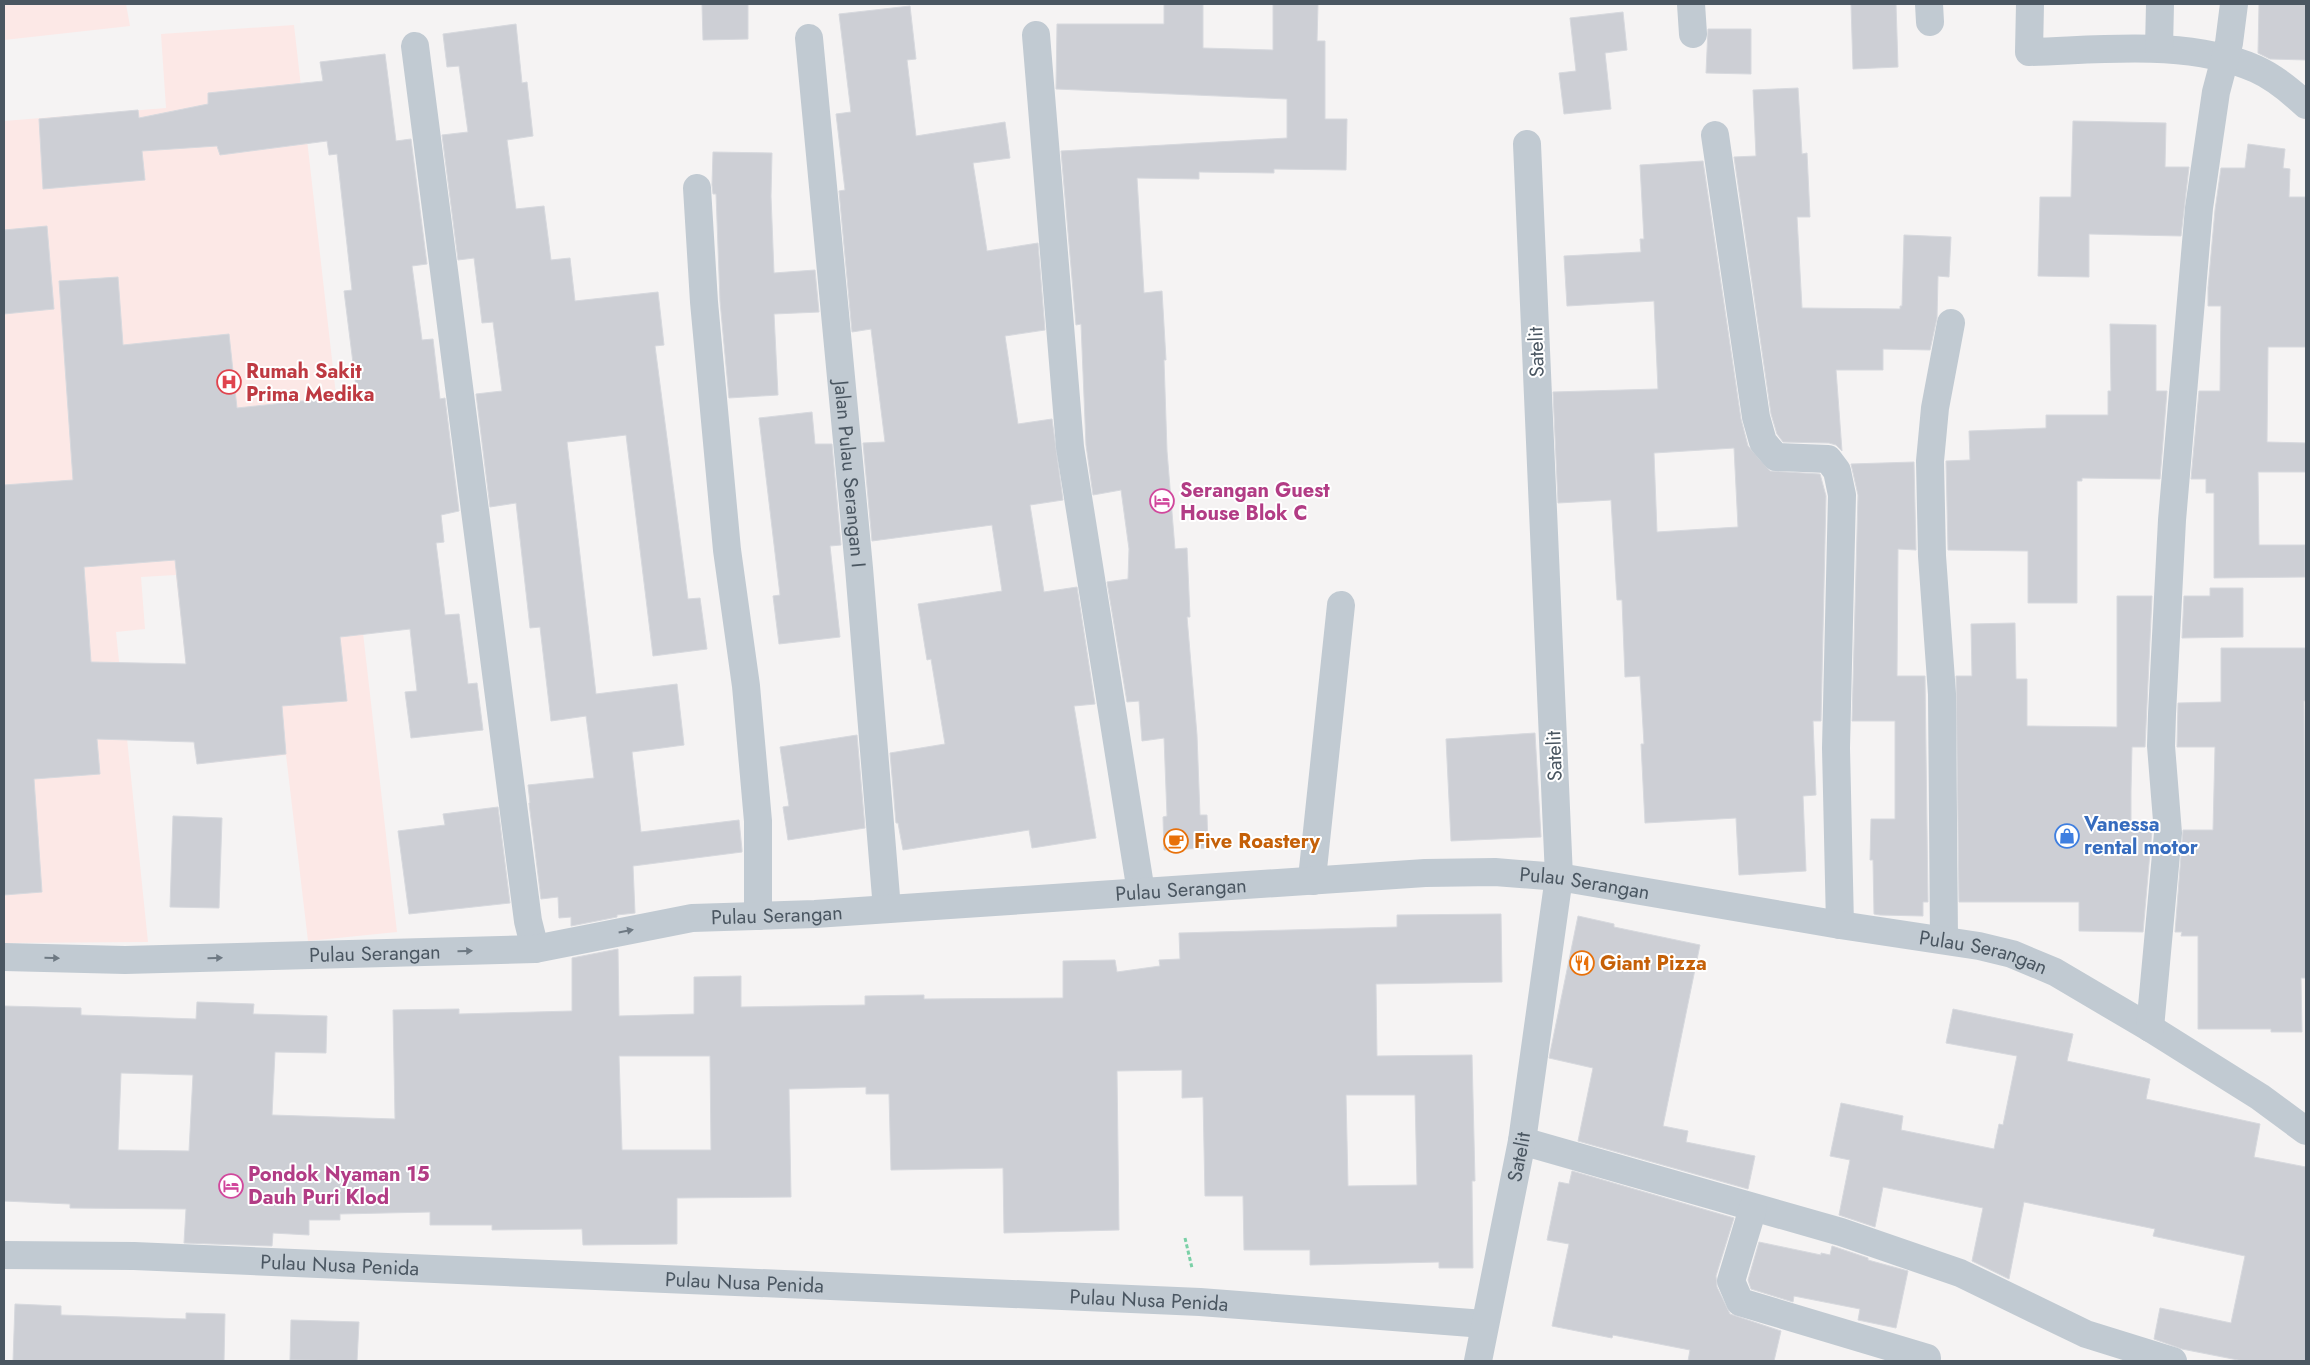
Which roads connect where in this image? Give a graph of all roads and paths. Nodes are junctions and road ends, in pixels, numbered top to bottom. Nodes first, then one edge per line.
1 (1691, 4) edge
2 (2030, 4) edge
3 (2160, 4) edge
4 (2234, 4) edge
5 (1693, 34) dead end
6 (1036, 35) dead end
7 (809, 38) dead end
8 (415, 46) dead end
9 (2159, 48) junction
10 (2225, 58) junction
11 (2306, 105) edge
12 (1715, 135) dead end
13 (1527, 144) dead end
14 (697, 188) dead end
15 (1952, 322) dead end
16 (1341, 606) dead end
17 (1559, 878) junction
18 (1313, 881) junction
19 (1141, 892) junction
20 (887, 909) junction
21 (758, 916) junction
22 (1840, 925) junction
23 (1944, 940) junction
24 (535, 949) junction
25 (4, 957) edge
26 (2150, 1028) junction
27 (2306, 1131) edge
28 (1522, 1141) junction
29 (1753, 1208) junction
30 (4, 1255) edge
31 (1484, 1324) junction
32 (1927, 1358) dead end
33 (1478, 1361) edge
34 (2173, 1361) edge

1 - 5 street
2 - 9 street
3 - 9 street
4 - 10 street
6 - 19 street
7 - 20 street, Jalan Pulau Serangan I
8 - 24 street
9 - 10 street
10 - 11 street
10 - 26 street
12 - 22 street
13 - 17 street, Satelit
14 - 21 street
15 - 23 street
16 - 18 street
17 - 18 street, Pulau Serangan
17 - 22 street, Pulau Serangan
17 - 28 street, Satelit
18 - 19 street, Pulau Serangan
19 - 20 street, Pulau Serangan
20 - 21 street, Pulau Serangan
24 -> 21 street, Pulau Serangan
22 - 23 street, Pulau Serangan
23 - 26 street, Pulau Serangan
25 -> 24 street, Pulau Serangan
26 - 27 street, Pulau Serangan
28 - 29 street
28 - 31 street, Satelit
29 - 32 street
29 - 34 street
30 - 31 street, Pulau Nusa Penida
31 - 33 street, Satelit

